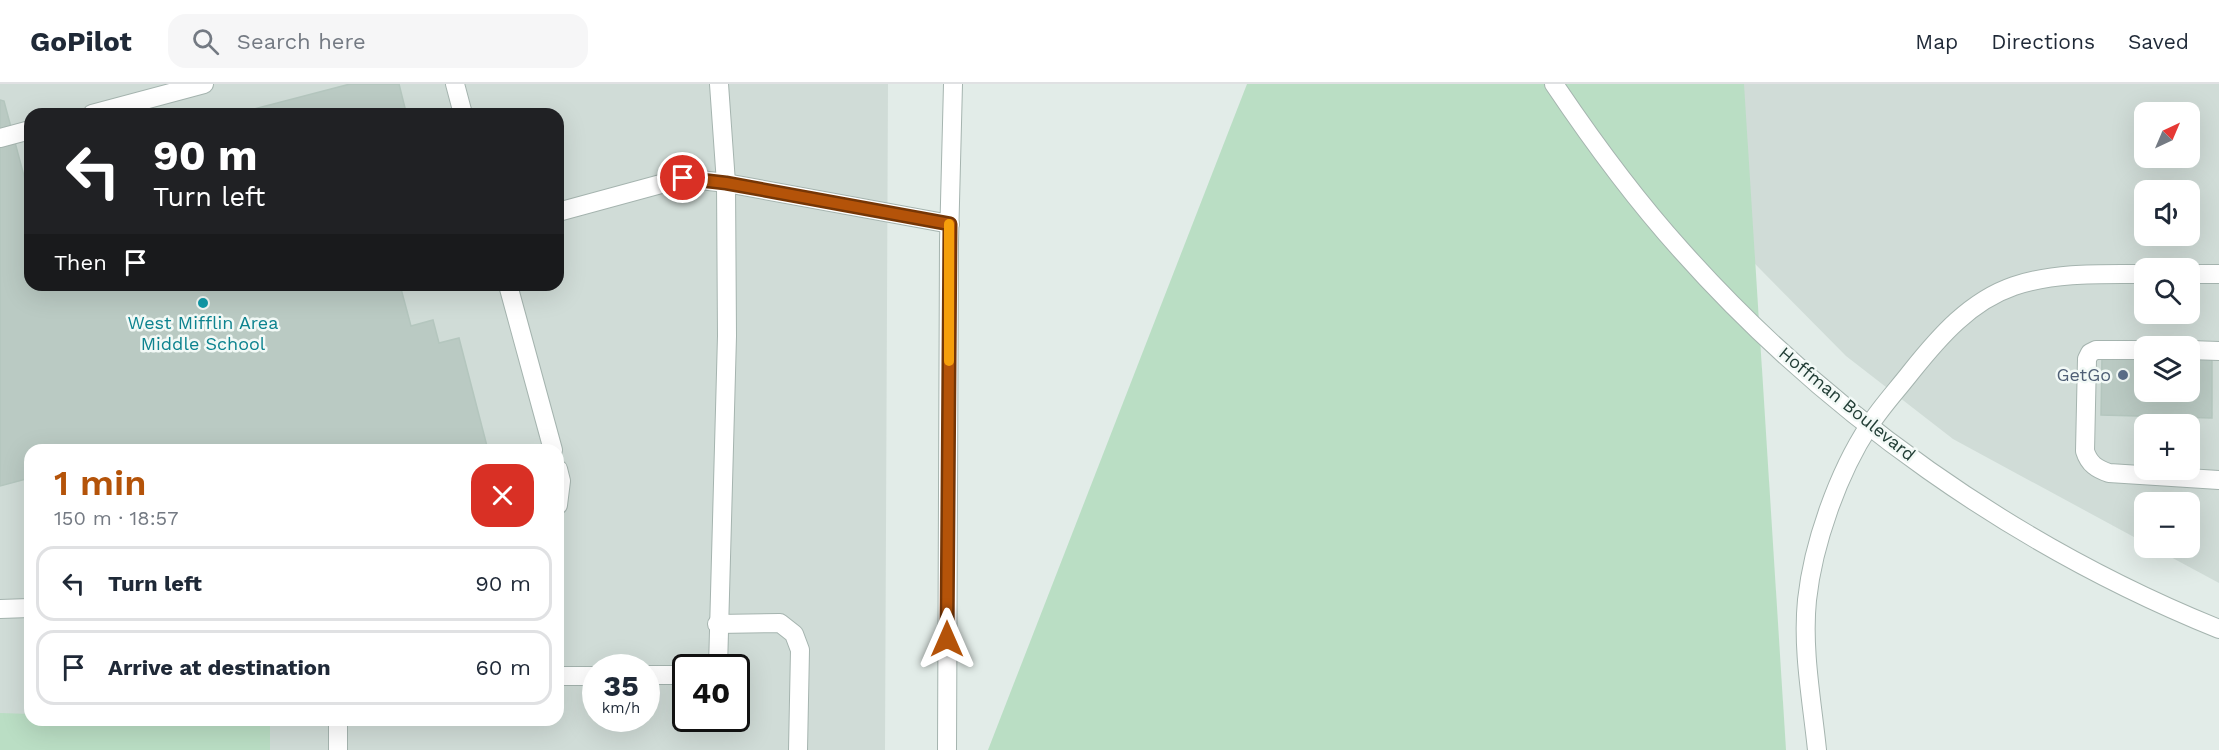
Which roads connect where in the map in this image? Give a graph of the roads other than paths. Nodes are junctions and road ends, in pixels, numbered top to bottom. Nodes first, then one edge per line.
1 (204, 84) edge
2 (455, 84) edge
3 (719, 84) edge
4 (953, 84) edge
5 (1554, 84) edge
6 (114, 108) edge
7 (461, 108) edge
8 (24, 132) edge
9 (0, 138) edge
10 (726, 183) junction
11 (564, 211) edge
12 (950, 224) junction
13 (2134, 274) edge
14 (2200, 274) edge
15 (2219, 274) edge
16 (510, 291) edge
17 (2134, 350) edge
18 (2200, 350) edge
19 (2219, 351) edge
20 (1869, 425) junction
21 (551, 444) edge
22 (2219, 480) edge
23 (24, 608) edge
24 (0, 609) edge
25 (717, 624) junction
26 (2219, 629) edge
27 (718, 654) edge
28 (564, 676) edge
29 (582, 676) edge
30 (338, 726) edge
31 (338, 750) edge
32 (798, 750) edge
33 (947, 750) edge
34 (1817, 750) edge

1 - 6 street
2 - 7 street
3 - 10 street
4 - 12 street
5 - 20 street, Hoffman Boulevard
8 - 9 street
10 - 11 street
10 - 12 street
10 - 25 street
12 - 33 street
13 - 20 street
14 - 15 street
16 - 21 street
17 - 22 street
18 - 19 street
20 - 26 street, Hoffman Boulevard
20 - 34 street
23 - 24 street
25 - 27 street
25 - 32 street
28 - 29 street
30 - 31 street

